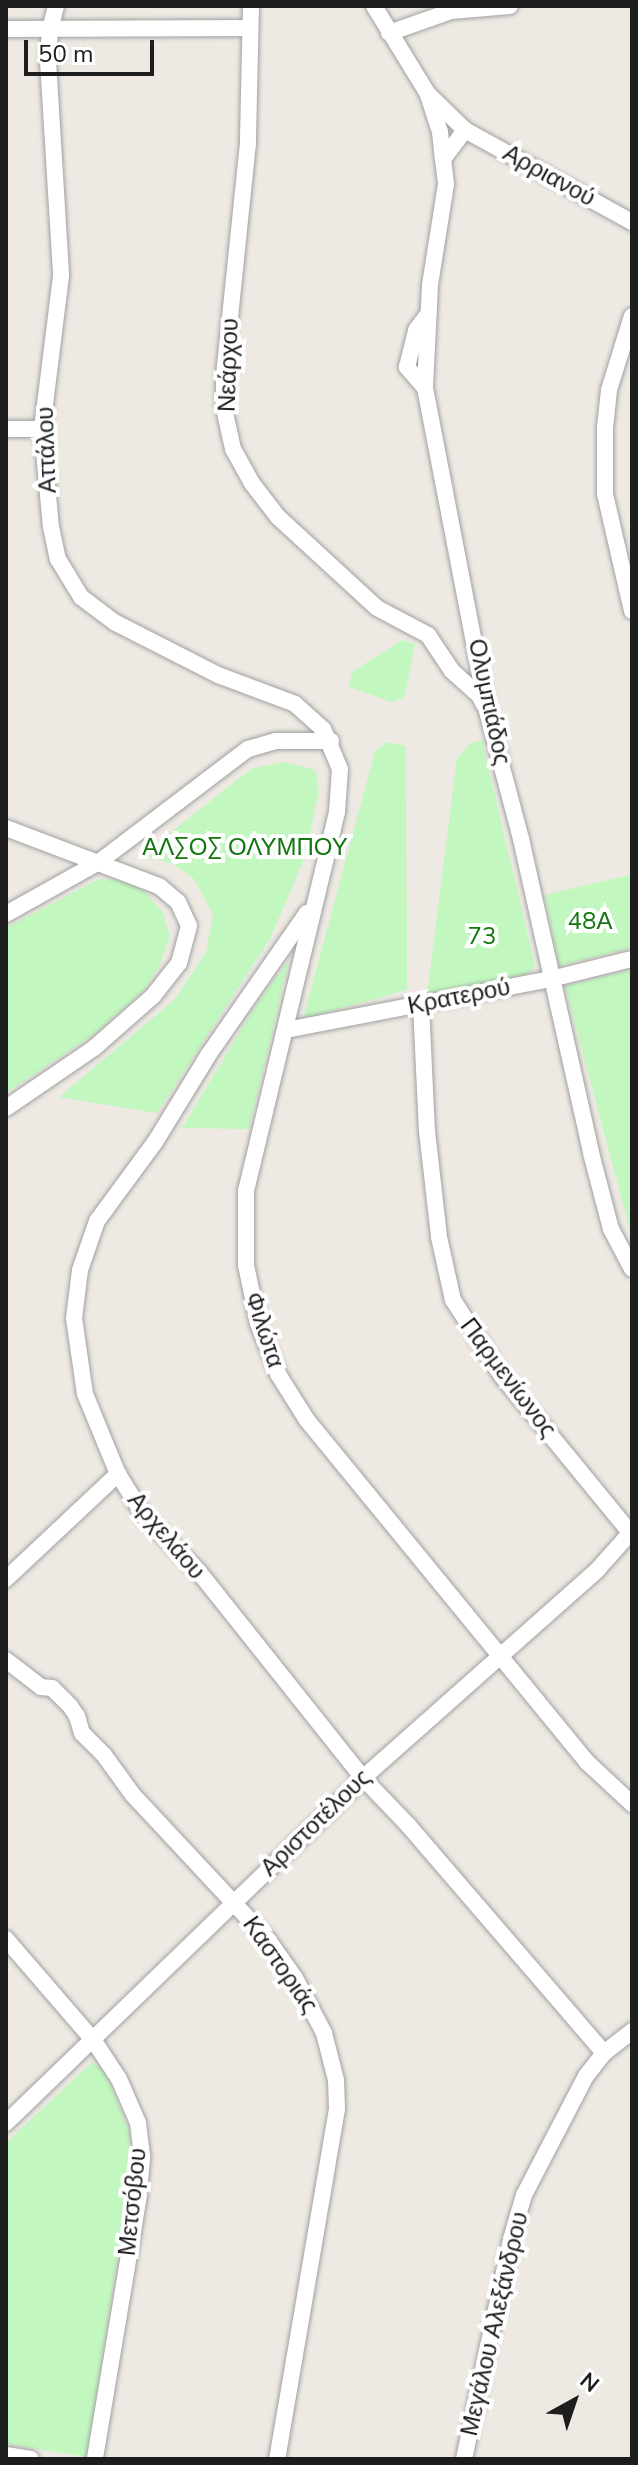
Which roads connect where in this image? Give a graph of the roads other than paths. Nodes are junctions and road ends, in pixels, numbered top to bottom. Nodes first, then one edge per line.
1 (56, 6) edge
2 (251, 6) edge
3 (374, 6) edge
4 (510, 6) edge
5 (250, 28) junction
6 (6, 29) edge
7 (50, 30) junction
8 (389, 33) junction
9 (428, 94) junction
10 (465, 130) junction
11 (443, 159) junction
12 (632, 222) edge
13 (632, 316) edge
14 (6, 429) edge
15 (42, 429) junction
16 (632, 611) edge
17 (487, 711) junction
18 (331, 741) junction
19 (6, 828) edge
20 (99, 862) junction
21 (313, 905) junction
22 (6, 914) edge
23 (632, 959) edge
24 (551, 979) junction
25 (421, 1005) junction
26 (286, 1030) junction
27 (6, 1108) edge
28 (632, 1269) edge
29 (118, 1474) junction
30 (632, 1533) edge
31 (6, 1579) edge
32 (499, 1657) junction
33 (6, 1660) edge
34 (363, 1778) junction
35 (632, 1804) edge
36 (235, 1903) junction
37 (6, 1939) edge
38 (632, 2031) edge
39 (94, 2041) junction
40 (604, 2053) junction
41 (6, 2123) edge
42 (6, 2455) edge
43 (31, 2459) edge
44 (95, 2459) edge
45 (277, 2459) edge
46 (464, 2459) edge

1 - 7 street, Αττάλου
2 - 5 street, Νεάρχου
3 - 8 street
4 - 8 street
5 - 7 street
5 - 17 street, Νεάρχου
6 - 7 street
7 - 15 street, Αττάλου
8 - 9 street
9 - 10 street, Αρριανού
9 - 11 street, Ολυμπιάδος
10 - 11 street
10 - 12 street, Αρριανού
11 - 17 street, Ολυμπιάδος
13 - 16 street
14 - 15 street
15 - 18 street, Αττάλου
17 - 24 street, Ολυμπιάδος
18 - 20 street
18 - 21 street, Φιλώτα
19 - 20 street
20 - 22 street
20 - 27 street
21 - 26 street, Φιλώτα
21 - 29 street, Αρχελάου
23 - 24 street, Κρατερού
24 - 25 street, Κρατερού
24 - 28 street, Ολυμπιάδος
25 - 26 street, Κρατερού
25 - 30 street, Παρμενίωνος
26 - 32 street, Φιλώτα
29 - 31 street
29 - 34 street, Αρχελάου
30 - 32 street, Αριστοτέλους
32 - 34 street, Αριστοτέλους
32 - 35 street, Φιλώτα
33 - 36 street, Καστοριάς
34 - 36 street, Αριστοτέλους
34 - 40 street, Αρχελάου
36 - 39 street, Αριστοτέλους
36 - 45 street, Καστοριάς
37 - 39 street, Μετσόβου
38 - 40 street, Μεγάλου Αλεξάνδρου
39 - 41 street, Αριστοτέλους
39 - 44 street, Μετσόβου
40 - 46 street, Μεγάλου Αλεξάνδρου
42 - 43 street

